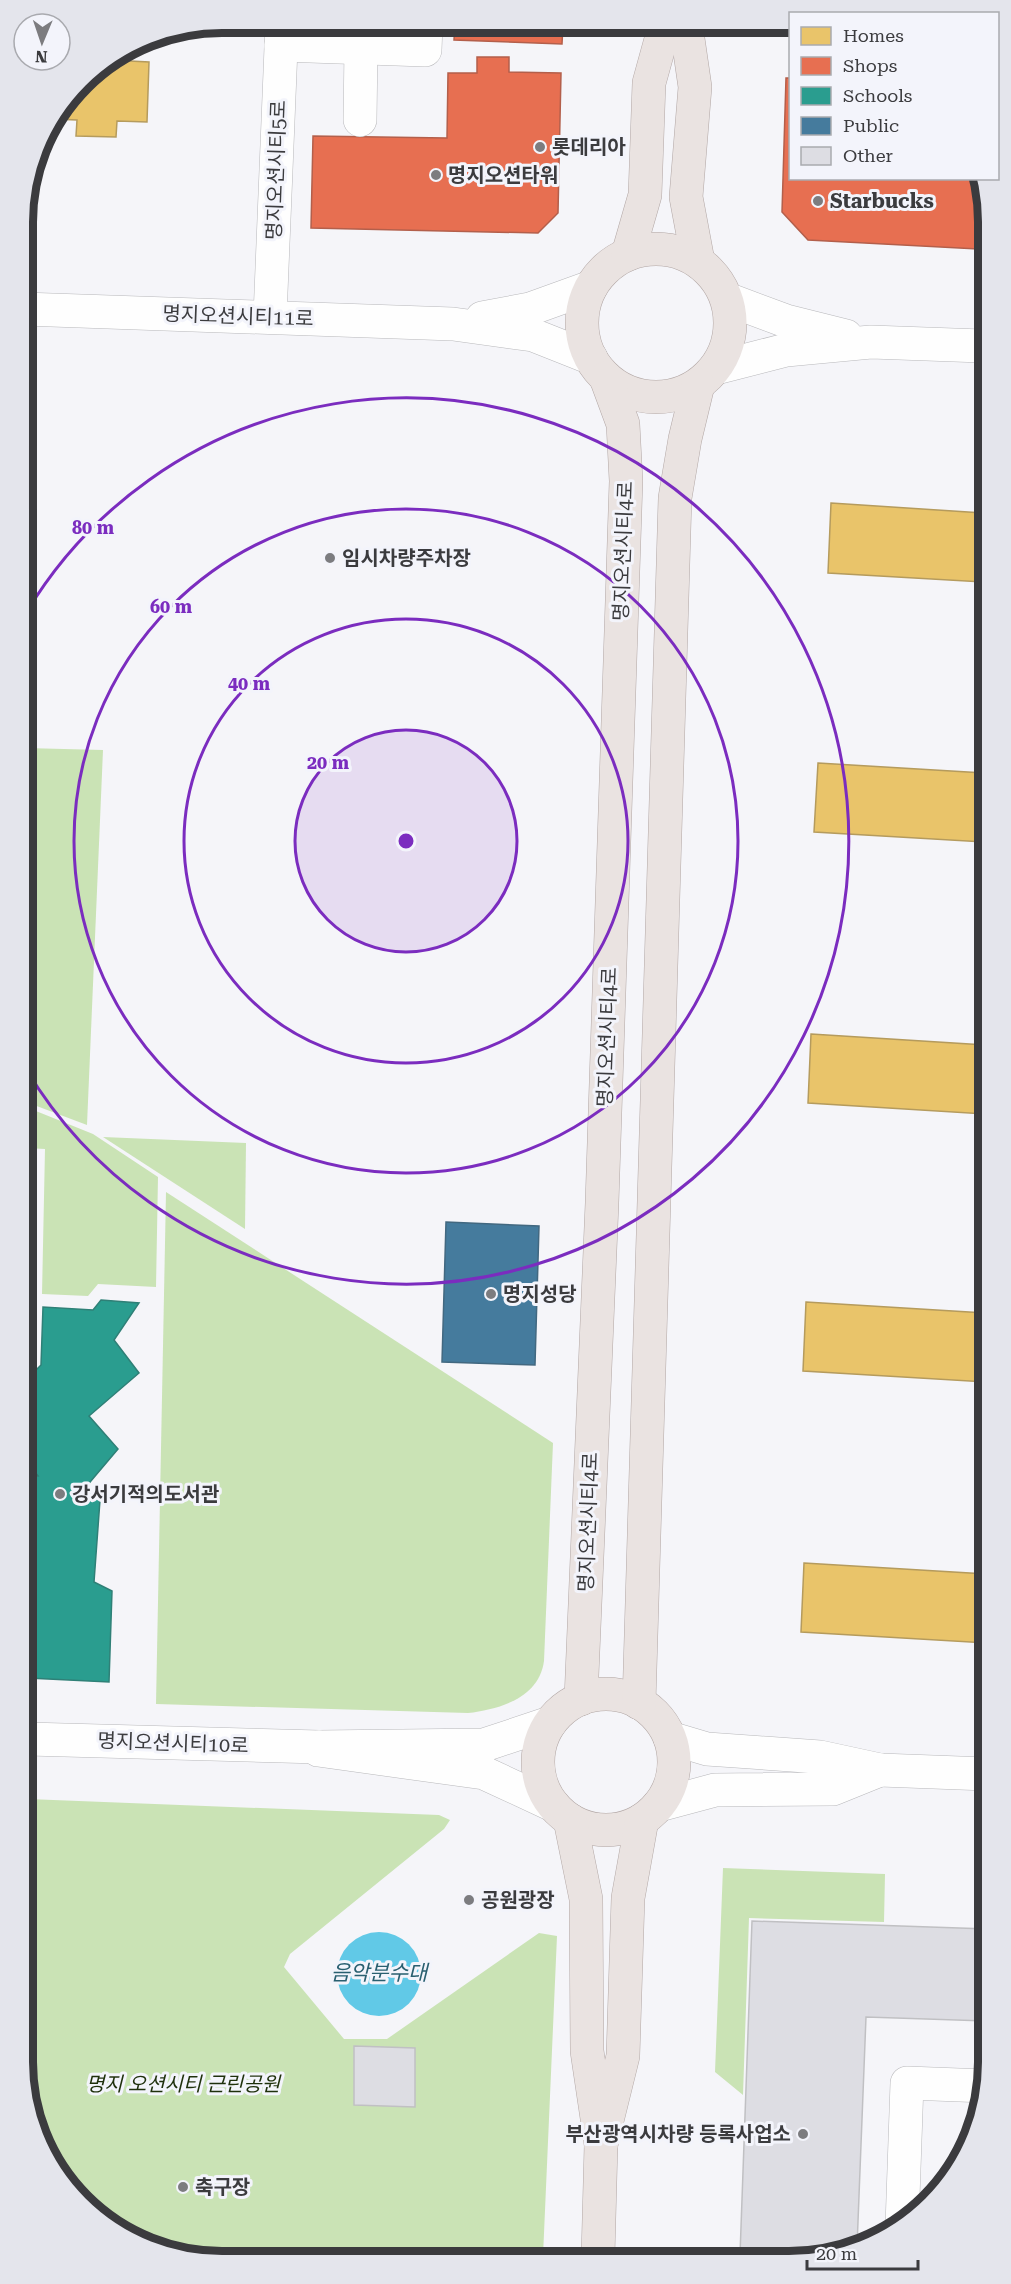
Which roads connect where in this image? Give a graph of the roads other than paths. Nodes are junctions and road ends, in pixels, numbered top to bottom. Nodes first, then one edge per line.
1 (425, 33) edge
2 (662, 33) edge
3 (687, 33) edge
4 (281, 34) edge
5 (361, 48) junction
6 (360, 120) dead end
7 (628, 254) junction
8 (698, 261) junction
9 (591, 287) junction
10 (727, 299) junction
11 (33, 309) edge
12 (270, 317) junction
13 (453, 324) junction
14 (871, 342) junction
15 (978, 346) edge
16 (598, 368) junction
17 (707, 376) junction
18 (581, 1699) junction
19 (639, 1703) junction
20 (550, 1723) junction
21 (670, 1737) junction
22 (33, 1739) edge
23 (319, 1747) junction
24 (880, 1770) junction
25 (978, 1774) edge
26 (651, 1812) junction
27 (562, 1813) junction
28 (976, 2086) edge
29 (601, 2145) junction
30 (902, 2213) edge
31 (598, 2251) edge

1 - 5 street
2 - 7 main road
3 - 8 main road
4 - 5 street
4 - 12 street, 명지오션시티5로
5 - 6 street
7 - 8 main road
7 - 9 main road
8 - 10 main road
9 - 13 street
9 - 16 main road
10 - 14 street
10 - 17 main road
11 - 12 street, 명지오션시티11로
12 - 13 street, 명지오션시티11로
13 - 16 street
14 - 15 street
14 - 17 street
16 - 17 main road
16 - 18 main road, 명지오션시티4로
17 - 19 main road
18 - 19 main road
18 - 20 main road
19 - 21 main road
20 - 23 street
20 - 27 main road
21 - 24 street
21 - 26 main road
22 - 23 street, 명지오션시티10로
23 - 27 street
24 - 25 street
24 - 26 street
26 - 27 main road
26 - 29 main road
27 - 29 main road
28 - 30 street
29 - 31 main road

